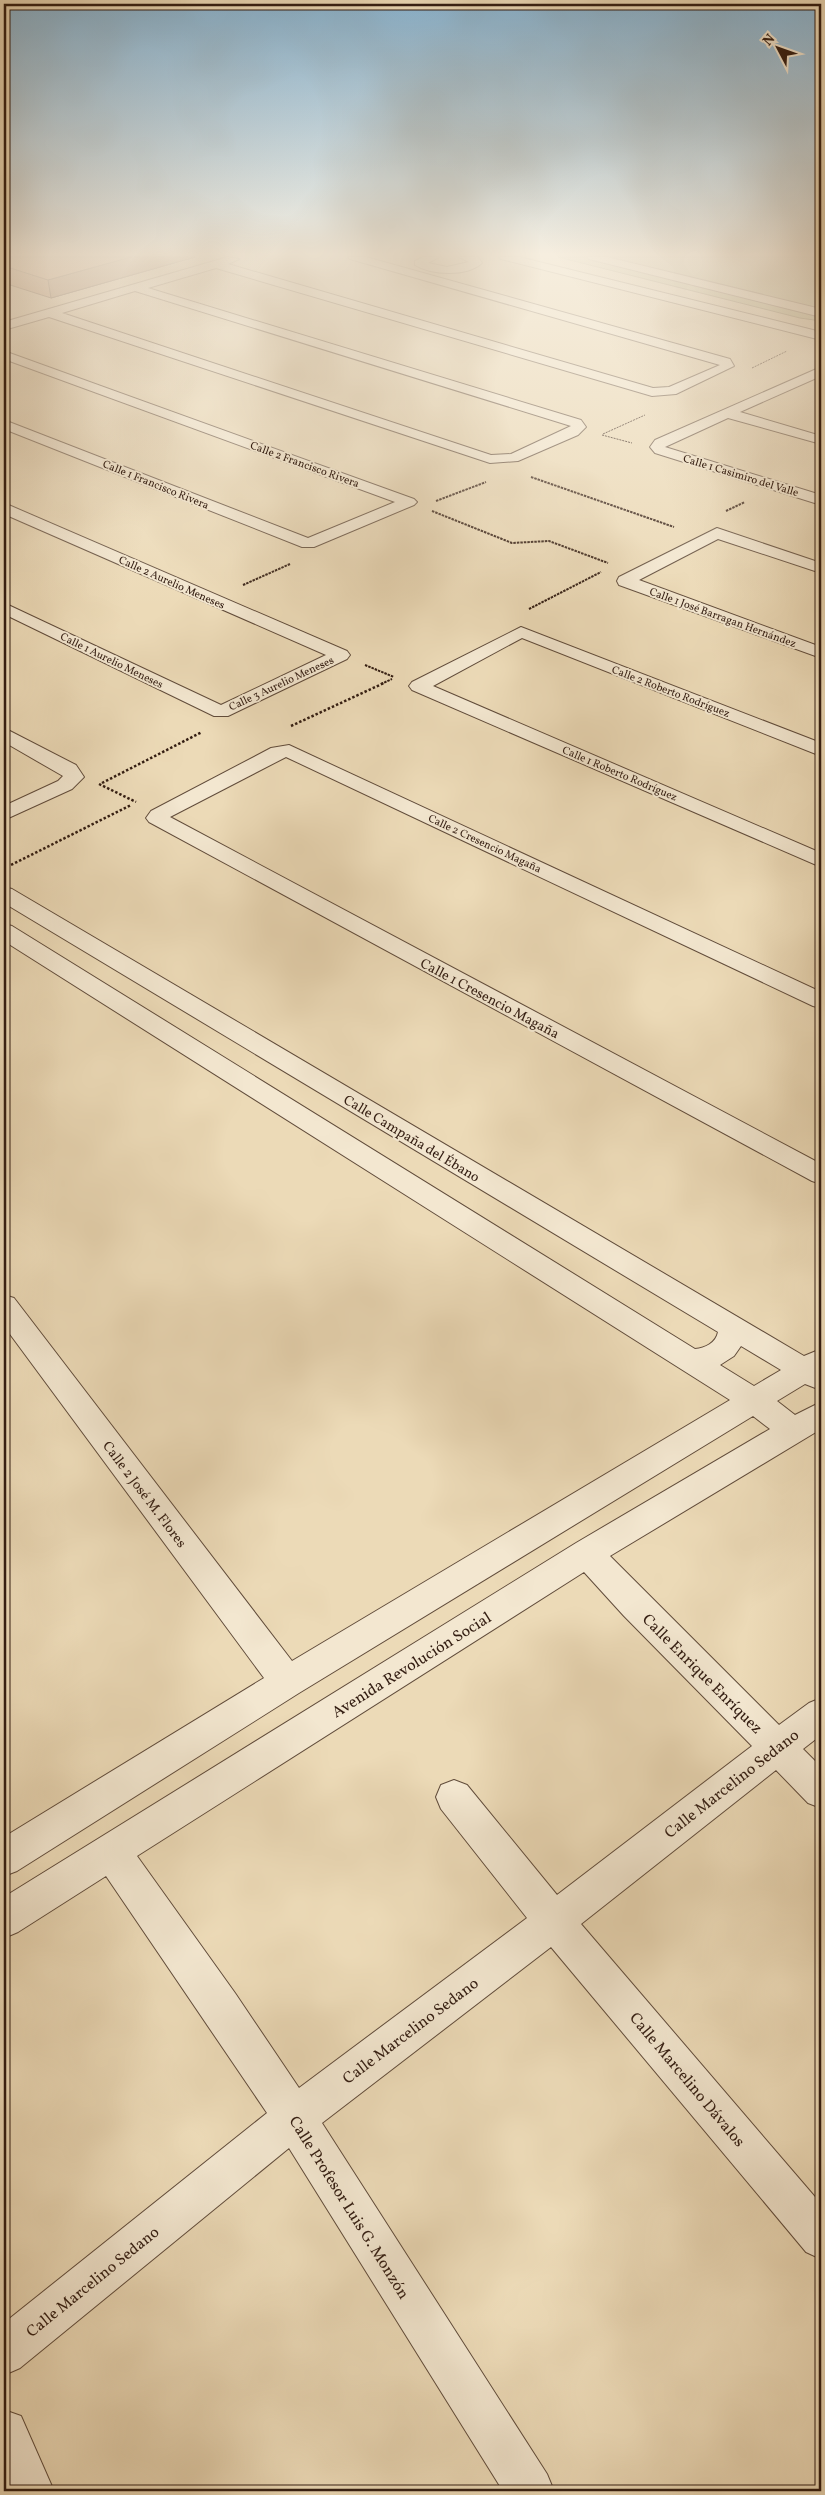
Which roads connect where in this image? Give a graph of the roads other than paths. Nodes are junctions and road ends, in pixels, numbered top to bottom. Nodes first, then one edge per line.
1 (55, 373) edge
2 (232, 373) edge
3 (415, 373) edge
4 (589, 373) edge
5 (712, 373) edge
6 (814, 373) edge
7 (800, 381) junction
8 (821, 386) edge
9 (727, 414) junction
10 (4, 424) edge
11 (821, 440) edge
12 (821, 500) edge
13 (4, 508) edge
14 (32, 520) junction
15 (11, 528) dead end
16 (308, 544) joint
17 (821, 568) edge
18 (4, 608) edge
19 (521, 632) joint
20 (821, 653) edge
21 (341, 655) joint
22 (221, 712) joint
23 (4, 734) edge
24 (821, 750) edge
25 (4, 814) edge
26 (158, 818) joint
27 (821, 861) edge
28 (4, 894) edge
29 (4, 930) edge
30 (821, 1001) edge
31 (821, 1175) edge
32 (4, 1305) edge
33 (733, 1329) junction
34 (691, 1361) junction
35 (816, 1370) edge
36 (754, 1401) junction
37 (808, 1422) edge
38 (587, 1554) junction
39 (287, 1682) junction
40 (821, 1714) edge
41 (778, 1748) junction
42 (821, 1791) edge
43 (454, 1797) dead end
44 (111, 1851) junction
45 (4, 1858) edge
46 (4, 1919) edge
47 (554, 1921) junction
48 (294, 2118) junction
49 (821, 2236) edge
50 (4, 2352) edge
51 (4, 2433) edge
52 (30, 2491) edge
53 (530, 2491) edge

1 - 16 street, Calle 2 Francisco Rivera
2 - 3 street
4 - 5 street
6 - 7 street
7 - 8 street
7 - 9 street
9 - 11 street
9 - 12 street, Calle 1 Casimiro del Valle
10 - 16 street, Calle 1 Francisco Rivera
13 - 14 street, Calle 2 Aurelio Meneses
14 - 15 street
14 - 21 street, Calle 2 Aurelio Meneses
17 - 20 street, Calle 1 José Barragan Hernández
18 - 22 street, Calle 1 Aurelio Meneses
19 - 24 street, Calle 2 Roberto Rodríguez
19 - 27 street, Calle 1 Roberto Rodríguez
21 - 22 street, Calle 3 Aurelio Meneses
23 - 25 street
26 - 30 street, Calle 2 Cresencio Magaña
26 - 31 street, Calle 1 Cresencio Magaña
28 - 33 street, Calle Campaña del Ébano
29 - 34 street
32 - 39 street, Calle 2 José M. Flores
33 - 34 street
33 - 35 street, Calle Campaña del Ébano
34 - 36 street
35 - 36 street
36 - 37 street
36 - 39 street
37 - 38 street, Avenida Revolución Social
38 - 41 street, Calle Enrique Enríquez
38 - 44 street, Avenida Revolución Social
39 - 45 street
40 - 41 street, Calle Marcelino Sedano
41 - 42 street, Calle Enrique Enríquez
41 - 47 street, Calle Marcelino Sedano
43 - 47 street, Calle Marcelino Dávalos
44 - 46 street, Avenida Revolución Social
44 - 48 street, Calle Profesor Luis G. Monzón
47 - 48 street, Calle Marcelino Sedano
47 - 49 street, Calle Marcelino Dávalos
48 - 50 street, Calle Marcelino Sedano
48 - 53 street, Calle Profesor Luis G. Monzón
51 - 52 street

